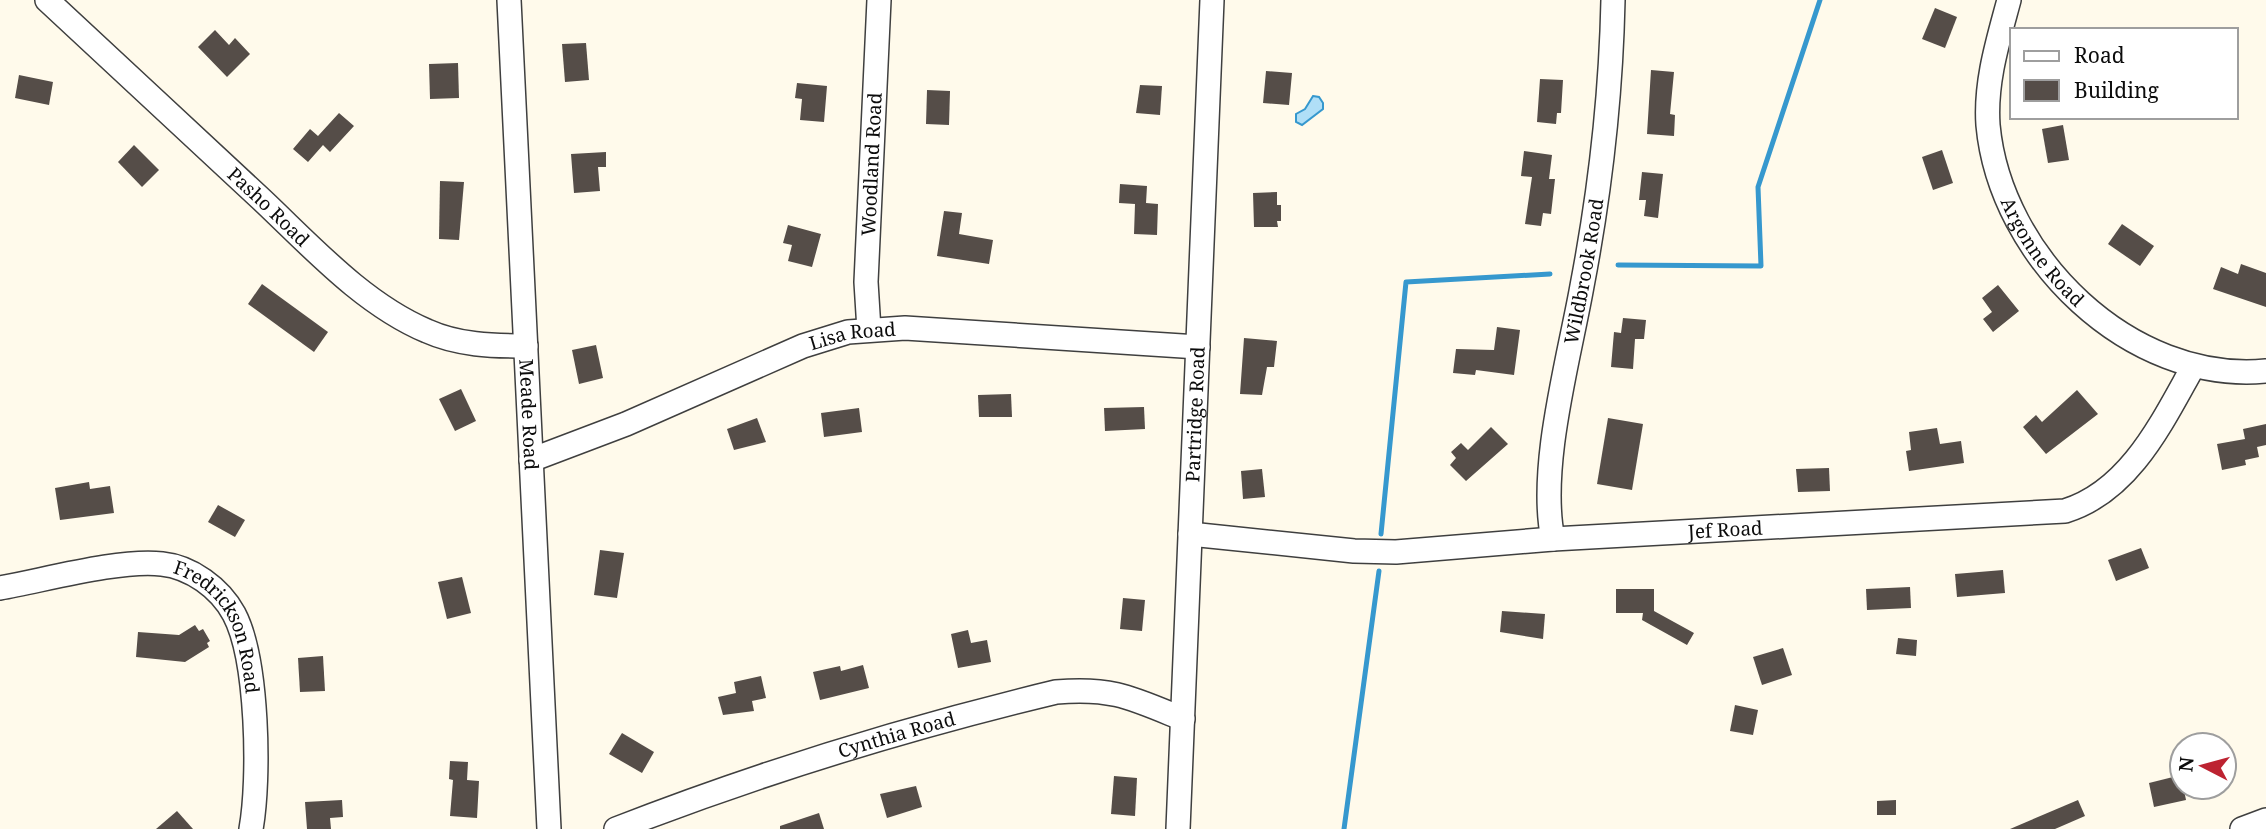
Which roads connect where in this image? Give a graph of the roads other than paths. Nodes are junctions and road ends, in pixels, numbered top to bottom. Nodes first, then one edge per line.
1 (47, 0) edge
2 (509, 0) edge
3 (879, 0) edge
4 (1212, 0) edge
5 (1613, 0) edge
6 (2009, 0) edge
7 (869, 330) junction
8 (526, 346) junction
9 (1198, 347) junction
10 (2193, 367) junction
11 (2266, 371) edge
12 (531, 460) junction
13 (1190, 534) junction
14 (1553, 539) junction
15 (0, 588) edge
16 (1182, 719) junction
17 (2266, 820) edge
18 (251, 829) edge
19 (549, 829) edge
20 (616, 829) edge
21 (1178, 829) edge
22 (2242, 829) edge

1 - 8 street, Pasho Road
2 - 8 street, Meade Road
3 - 7 street, Woodland Road
4 - 9 street, Partridge Road
5 - 14 street, Wildbrook Road
6 - 10 street, Argonne Road
7 - 9 street, Lisa Road
7 - 12 street, Lisa Road
8 - 12 street, Meade Road
9 - 13 street, Partridge Road
10 - 11 street, Argonne Road
10 - 14 street, Jef Road
12 - 19 street, Meade Road
13 - 14 street, Jef Road
13 - 16 street, Partridge Road
15 - 18 street, Fredrickson Road
16 - 20 street, Cynthia Road
16 - 21 street, Partridge Road
17 - 22 street

